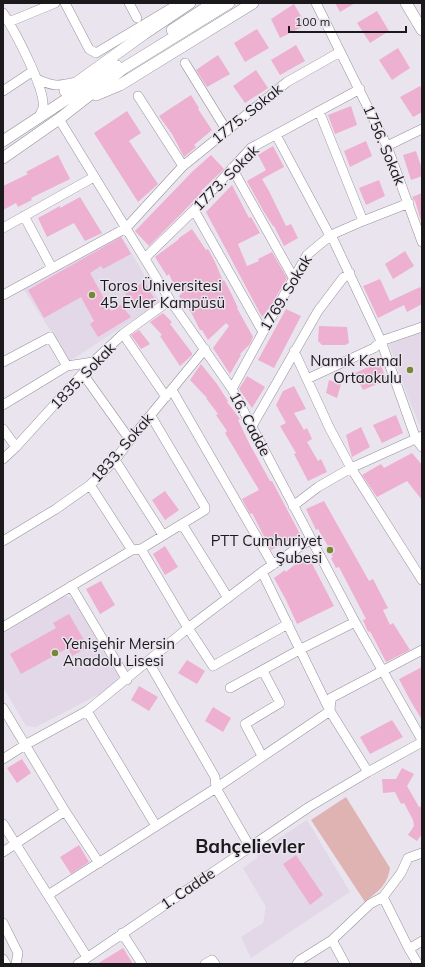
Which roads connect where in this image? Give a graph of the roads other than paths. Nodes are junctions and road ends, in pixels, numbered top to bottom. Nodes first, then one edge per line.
1 (55, 3) edge
2 (65, 3) edge
3 (129, 3) edge
4 (180, 3) edge
5 (190, 3) edge
6 (213, 3) edge
7 (229, 3) edge
8 (253, 3) edge
9 (316, 3) edge
10 (406, 3) edge
11 (3, 13) edge
12 (136, 18) dead end
13 (9, 22) junction
14 (422, 30) edge
15 (340, 52) junction
16 (185, 63) dead end
17 (35, 75) junction
18 (79, 81) junction
19 (360, 89) junction
20 (3, 91) edge
21 (138, 96) dead end
22 (81, 102) junction
23 (319, 111) junction
24 (39, 117) junction
25 (59, 119) junction
26 (422, 129) edge
27 (227, 130) junction
28 (276, 134) junction
29 (3, 141) edge
30 (387, 146) junction
31 (3, 158) edge
32 (183, 166) junction
33 (232, 168) junction
34 (94, 177) junction
35 (408, 203) junction
36 (194, 210) junction
37 (24, 216) junction
38 (363, 220) junction
39 (3, 228) edge
40 (126, 228) junction
41 (331, 235) junction
42 (422, 242) edge
43 (145, 258) junction
44 (52, 268) junction
45 (350, 273) junction
46 (293, 277) junction
47 (3, 295) edge
48 (170, 300) junction
49 (422, 326) edge
50 (263, 332) junction
51 (123, 334) junction
52 (381, 340) junction
53 (205, 349) junction
54 (294, 351) junction
55 (3, 362) edge
56 (93, 362) junction
57 (67, 366) junction
58 (84, 374) junction
59 (307, 380) junction
60 (232, 389) junction
61 (172, 390) junction
62 (166, 397) junction
63 (3, 405) edge
64 (151, 416) junction
65 (252, 426) junction
66 (3, 429) edge
67 (419, 438) edge
68 (130, 440) junction
69 (16, 447) junction
70 (422, 447) edge
71 (3, 459) edge
72 (115, 460) junction
73 (351, 468) junction
74 (90, 485) junction
75 (293, 506) junction
76 (182, 524) junction
77 (163, 535) junction
78 (311, 538) junction
79 (3, 541) edge
80 (137, 549) junction
81 (273, 565) junction
82 (262, 572) junction
83 (422, 580) edge
84 (71, 586) junction
85 (228, 598) junction
86 (354, 622) junction
87 (288, 624) junction
88 (3, 627) edge
89 (188, 628) junction
90 (301, 649) junction
91 (422, 650) edge
92 (148, 662) junction
93 (383, 670) junction
94 (263, 671) junction
95 (127, 680) junction
96 (230, 688) dead end
97 (3, 708) edge
98 (87, 711) junction
99 (330, 711) junction
100 (422, 741) edge
101 (25, 745) junction
102 (262, 756) junction
103 (3, 759) edge
104 (368, 772) junction
105 (216, 788) junction
106 (64, 810) junction
107 (3, 824) edge
108 (156, 826) junction
109 (15, 843) junction
110 (250, 847) junction
111 (3, 852) edge
112 (422, 852) edge
113 (99, 863) junction
114 (48, 895) junction
115 (382, 897) junction
116 (3, 923) edge
117 (122, 934) junction
118 (332, 940) junction
119 (422, 940) edge
120 (409, 949) junction
121 (87, 957) junction
122 (3, 959) edge
123 (6, 964) edge
124 (16, 964) edge
125 (78, 964) edge
126 (142, 964) edge
127 (205, 964) edge
128 (215, 964) edge
129 (297, 964) edge
130 (345, 964) edge
131 (418, 964) edge

1 - 13 street
2 - 4 street
3 - 12 street
5 - 18 main road
6 - 24 main road
7 - 22 main road
8 - 22 main road
9 - 15 street
10 - 14 main road
11 - 13 street
13 - 17 street
15 - 19 street, 1756. Sokak
15 - 27 street, 1775. Sokak
16 - 27 street
17 - 18 street
17 - 20 street
17 - 24 street
18 - 24 main road
19 - 23 street, 1773. Sokak
19 - 30 street, 1756. Sokak
21 - 32 street
22 - 25 main road
23 - 28 street, 1773. Sokak
23 - 38 street
24 - 29 main road
25 - 31 main road
25 - 34 street, 16. Cadde
26 - 30 street
27 - 32 street, 1775. Sokak
28 - 33 street, 1773. Sokak
28 - 41 street
30 - 35 street, 1756. Sokak
32 - 40 street, 1775. Sokak
33 - 36 street, 1773. Sokak
33 - 46 street
34 - 37 street
34 - 40 street, 16. Cadde
35 - 38 street, 1769. Sokak
35 - 42 street, 1756. Sokak
36 - 43 street, 1773. Sokak
36 - 50 street
37 - 39 street
37 - 44 street
38 - 41 street, 1769. Sokak
40 - 43 street, 16. Cadde
40 - 44 street, 1775. Sokak
41 - 45 street
41 - 46 street, 1769. Sokak
43 - 48 street, 16. Cadde
44 - 47 street, 1775. Sokak
45 - 52 street
45 - 54 street
46 - 50 street, 1769. Sokak
48 - 51 street, 1835. Sokak
48 - 53 street, 16. Cadde
49 - 52 street
50 - 60 street, 1769. Sokak
51 - 56 street, 1835. Sokak
51 - 62 street
52 - 59 street
52 - 67 street
53 - 60 street, 16. Cadde
53 - 61 street, 1833. Sokak
54 - 59 street
54 - 65 street
55 - 57 street
56 - 57 street
56 - 58 street, 1835. Sokak
57 - 63 street
58 - 68 street
58 - 69 street, 1835. Sokak
59 - 73 street
60 - 65 street, 16. Cadde
61 - 62 street, 1833. Sokak
61 - 81 street
62 - 64 street, 1833. Sokak
64 - 68 street, 1833. Sokak
64 - 76 street
65 - 75 street, 16. Cadde
66 - 69 street
67 - 70 street
67 - 73 street
68 - 72 street, 1833. Sokak
69 - 71 street, 1835. Sokak
72 - 74 street, 1833. Sokak
72 - 77 street
73 - 75 street
73 - 83 street
74 - 79 street, 1833. Sokak
74 - 80 street
75 - 78 street, 16. Cadde
76 - 77 street
76 - 85 street
77 - 80 street
78 - 81 street
78 - 86 street, 16. Cadde
80 - 84 street
80 - 89 street
81 - 82 street
82 - 85 street
82 - 87 street
84 - 88 street
84 - 95 street
85 - 89 street
86 - 90 street
86 - 93 street, 16. Cadde
87 - 89 street
87 - 90 street
89 - 92 street
90 - 94 street
90 - 99 street
91 - 93 street
92 - 95 street
92 - 105 street
93 - 99 street
93 - 100 street, 16. Cadde
94 - 96 street
94 - 102 street
95 - 98 street
97 - 101 street
98 - 101 street
98 - 108 street
99 - 102 street
99 - 104 street
100 - 104 street, 1. Cadde
101 - 103 street
101 - 106 street
102 - 105 street
104 - 110 street, 1. Cadde
105 - 108 street
105 - 110 street
106 - 109 street
106 - 113 street
107 - 109 street
108 - 113 street
109 - 111 street
109 - 114 street
110 - 117 street, 1. Cadde
112 - 115 street
113 - 114 street
114 - 121 street
115 - 118 street
115 - 120 street
116 - 124 street
117 - 121 street, 1. Cadde
117 - 126 street
118 - 129 street
118 - 130 street
119 - 120 street
120 - 131 street
121 - 125 street, 1. Cadde
122 - 123 street
127 - 128 street

